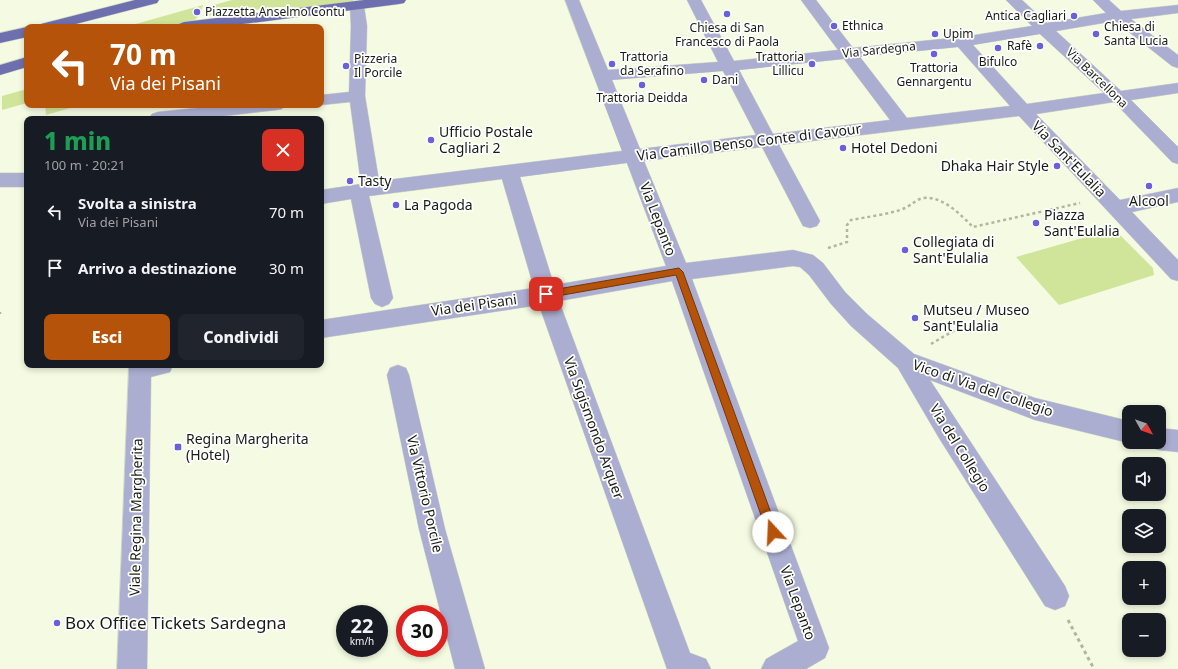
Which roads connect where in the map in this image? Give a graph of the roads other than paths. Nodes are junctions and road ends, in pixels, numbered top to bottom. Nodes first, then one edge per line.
1 (152, 0) edge
2 (399, 0) edge
3 (572, 0) edge
4 (694, 0) edge
5 (808, 0) edge
6 (1013, 0) edge
7 (1100, 0) edge
8 (357, 6) junction
9 (1178, 9) edge
10 (1118, 16) junction
11 (58, 24) edge
12 (209, 24) edge
13 (1044, 28) junction
14 (24, 33) edge
15 (0, 38) edge
16 (962, 42) junction
17 (848, 53) junction
18 (24, 63) edge
19 (1178, 63) edge
20 (728, 66) junction
21 (0, 70) edge
22 (601, 76) junction
23 (1178, 88) edge
24 (357, 96) junction
25 (1118, 97) junction
26 (324, 100) edge
27 (249, 108) edge
28 (1023, 110) junction
29 (176, 116) edge
30 (902, 124) junction
31 (769, 141) junction
32 (634, 156) junction
33 (1178, 158) edge
34 (510, 172) junction
35 (0, 180) edge
36 (24, 180) edge
37 (365, 191) junction
38 (1178, 195) edge
39 (324, 197) edge
40 (1111, 202) junction
41 (810, 221) dead end
42 (793, 258) joint
43 (679, 272) junction
44 (1178, 274) edge
45 (546, 294) junction
46 (382, 298) dead end
47 (324, 328) edge
48 (913, 363) junction
49 (147, 368) edge
50 (398, 375) dead end
51 (1122, 430) edge
52 (1166, 440) edge
53 (1178, 441) edge
54 (1055, 596) road end
55 (132, 669) edge
56 (470, 669) edge
57 (696, 669) edge
58 (776, 669) edge

1 - 11 main road
2 - 8 main road
3 - 22 street, Via Lepanto
4 - 20 street
5 - 17 street
6 - 13 street, Via Barcellona
7 - 10 street
8 - 12 main road
8 - 24 street
9 - 10 street, Via Sardegna
10 - 13 street, Via Sardegna
10 - 19 street
13 - 16 street, Via Sardegna
13 - 25 street, Via Barcellona
14 - 15 main road
16 - 17 street, Via Sardegna
16 - 28 street, Via Sant'Eulalia
17 - 20 street, Via Sardegna
17 - 30 street
18 - 21 main road
20 - 22 street, Via Sardegna
20 - 31 street
22 - 32 street, Via Lepanto
23 - 25 street, Via Camillo Benso Conte di Cavour
24 - 26 street
24 - 37 street
25 - 28 street, Via Camillo Benso Conte di Cavour
25 - 33 street, Via Barcellona
27 - 29 street
28 - 30 street, Via Camillo Benso Conte di Cavour
28 - 40 street, Via Sant'Eulalia
30 - 31 street, Via Camillo Benso Conte di Cavour
31 - 32 street, Via Camillo Benso Conte di Cavour
31 - 41 street
32 - 34 street, Via Camillo Benso Conte di Cavour
32 - 43 street, Via Lepanto
34 - 37 street, Via Camillo Benso Conte di Cavour
34 - 45 street, Via Sigismondo Arquer
35 - 36 street
37 - 39 street, Via Camillo Benso Conte di Cavour
37 - 46 street
38 - 40 street
40 - 44 street, Via Sant'Eulalia
42 - 43 street, Via dei Pisani
42 - 48 street, Via del Collegio
43 - 45 street, Via dei Pisani
43 - 58 street, Via Lepanto
45 - 47 street, Via dei Pisani
45 - 57 street, Via Sigismondo Arquer
48 - 51 street, Vico di Via del Collegio
48 - 54 street, Via del Collegio
49 - 55 street, Viale Regina Margherita
50 - 56 street, Via Vittorio Porcile
52 - 53 street

